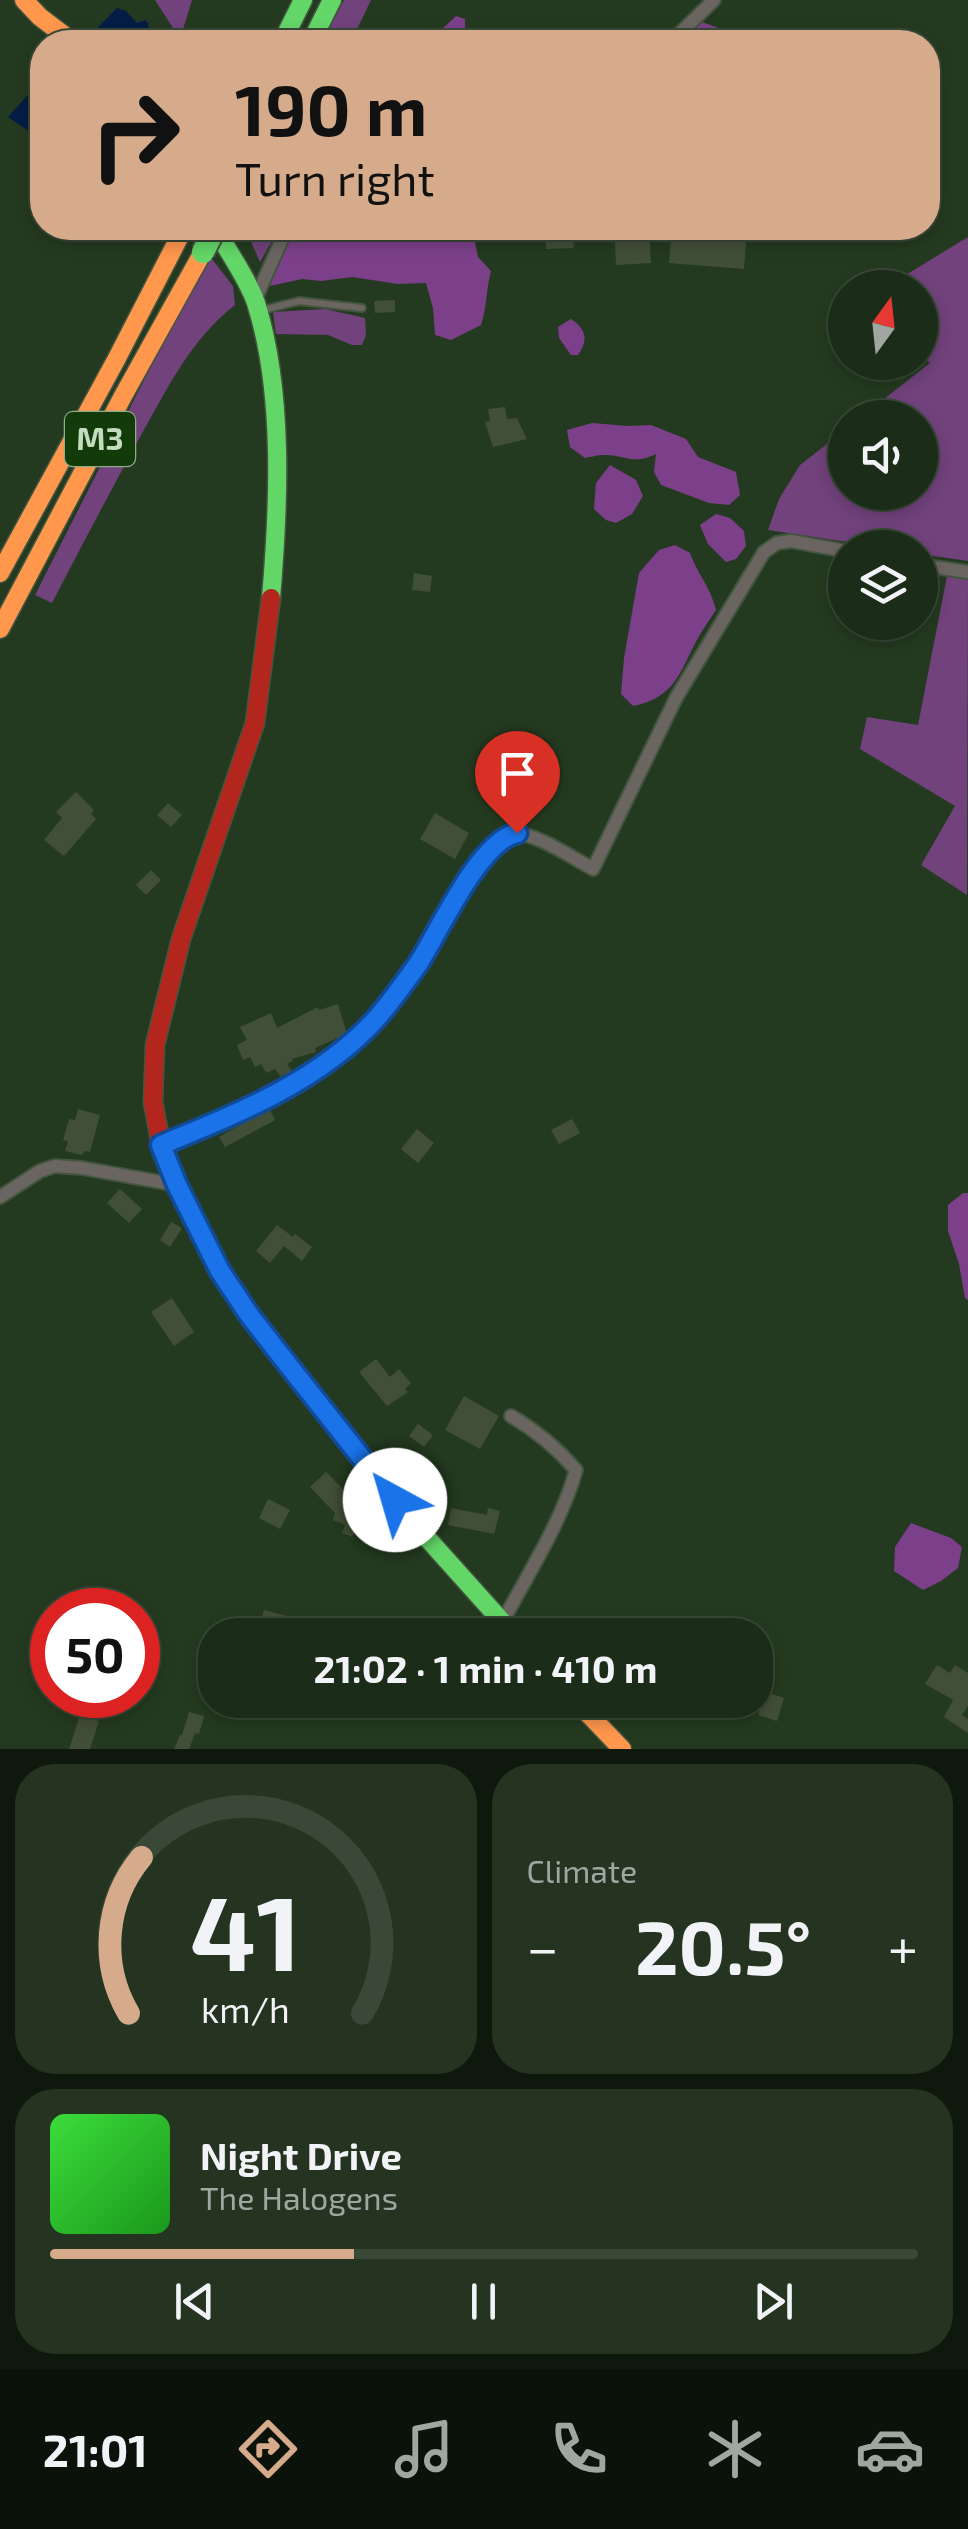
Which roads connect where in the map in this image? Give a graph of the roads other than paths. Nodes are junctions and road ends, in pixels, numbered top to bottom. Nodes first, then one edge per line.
1 (24, 0) edge
2 (304, 0) edge
3 (332, 0) edge
4 (714, 0) edge
5 (58, 30) edge
6 (288, 30) edge
7 (316, 30) edge
8 (684, 30) edge
9 (178, 240) edge
10 (208, 240) edge
11 (222, 240) edge
12 (282, 240) edge
13 (257, 305) junction
14 (362, 308) dead end
15 (828, 548) edge
16 (938, 567) edge
17 (968, 572) edge
18 (0, 573) edge
19 (0, 628) edge
20 (161, 1145) junction
21 (177, 1185) junction
22 (0, 1198) edge
23 (511, 1416) dead end
24 (498, 1618) edge
25 (513, 1618) edge
26 (592, 1718) edge
27 (622, 1749) edge

1 - 5 main road
2 - 6 main road
3 - 7 main road
4 - 8 street
9 - 18 main road, M3
10 - 19 main road, M3, bridge
11 - 13 main road
12 - 13 street
13 - 14 lane
13 - 20 main road
15 - 20 street
16 - 17 street
20 - 21 main road
21 - 22 street
21 - 24 main road
23 - 25 street
26 - 27 main road

